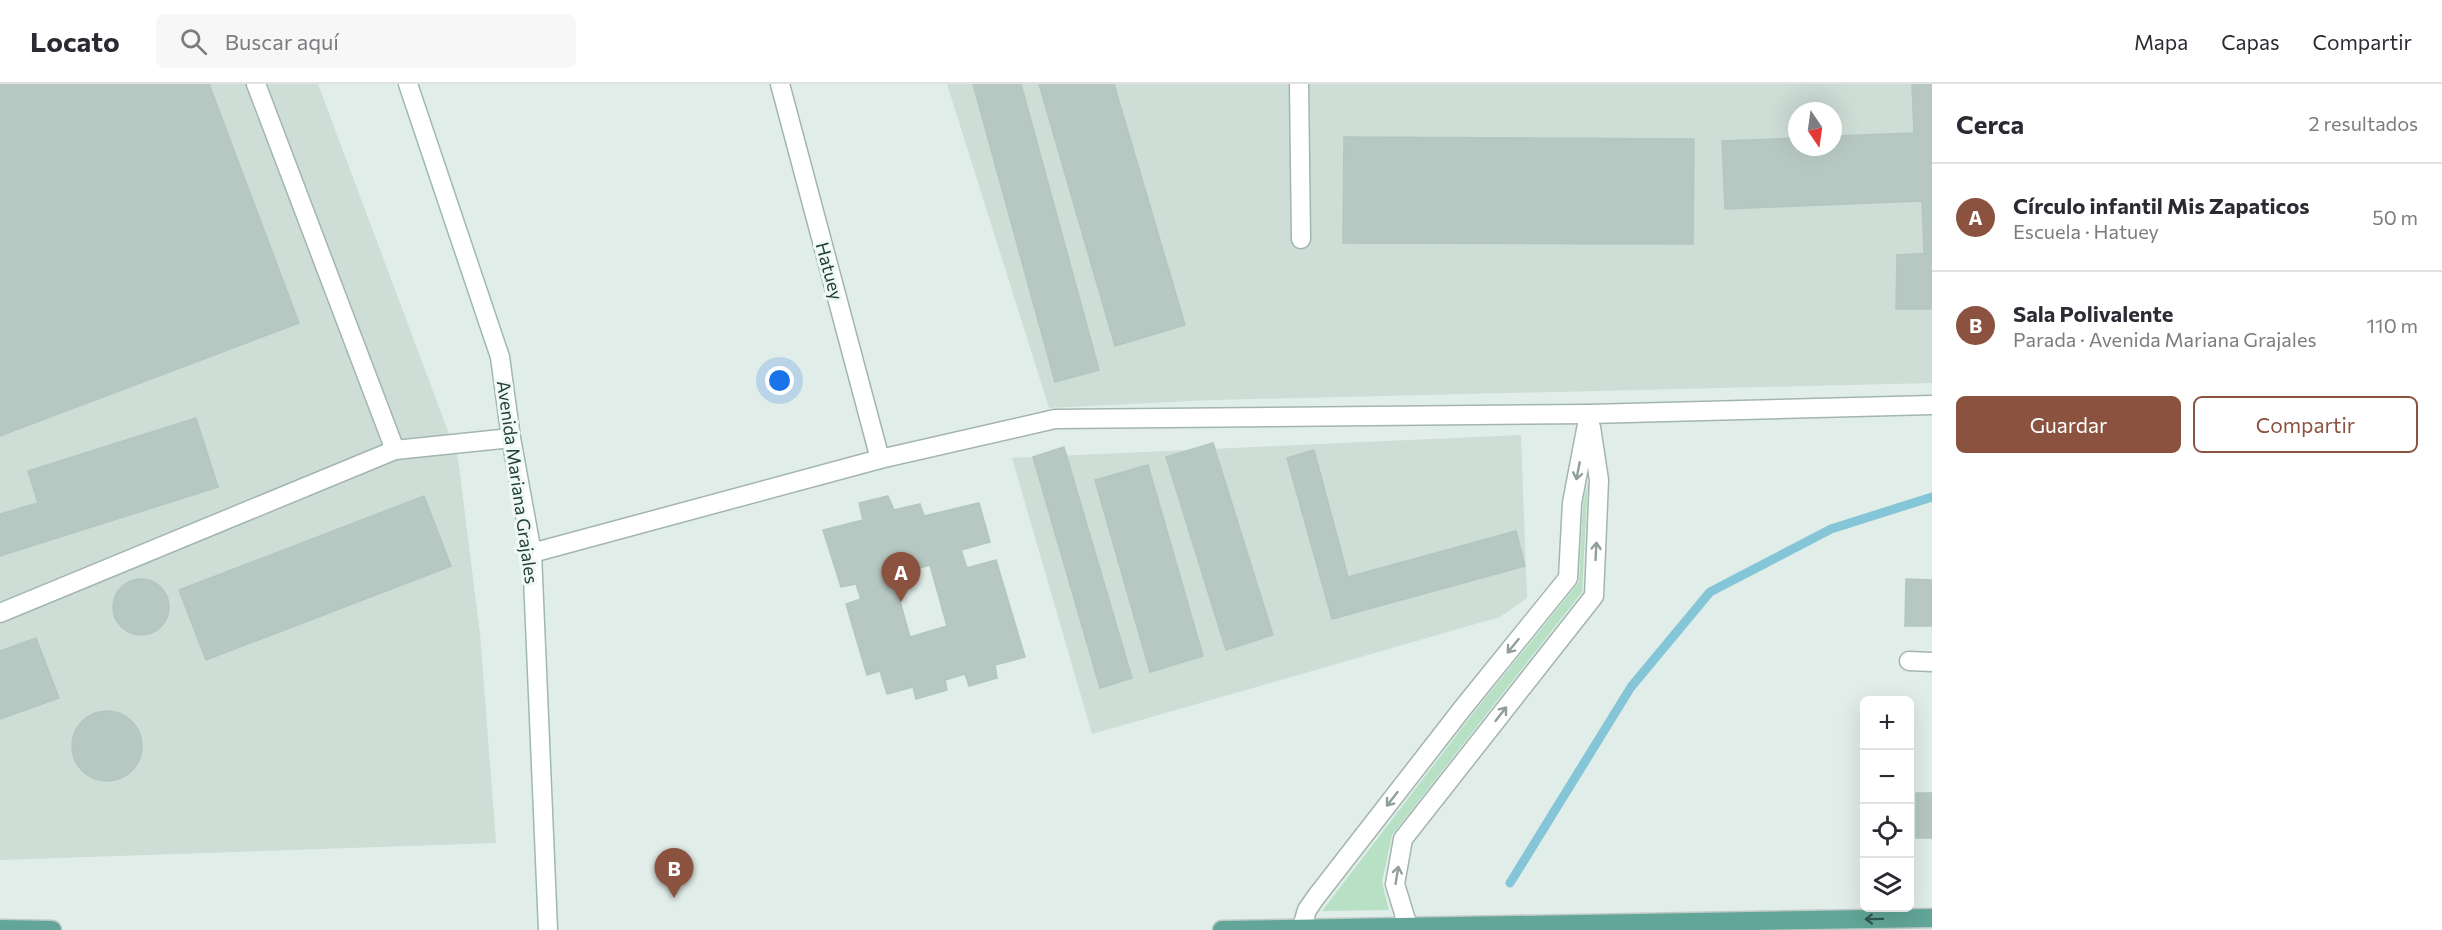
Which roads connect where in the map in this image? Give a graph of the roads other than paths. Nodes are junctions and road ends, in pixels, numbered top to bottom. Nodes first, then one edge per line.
1 (256, 84) edge
2 (408, 84) edge
3 (780, 84) edge
4 (1299, 84) edge
5 (1301, 239) dead end
6 (1932, 405) edge
7 (1589, 414) junction
8 (511, 438) junction
9 (395, 450) junction
10 (880, 459) junction
11 (532, 553) junction
12 (0, 613) edge
13 (1909, 662) dead end
14 (1932, 662) edge
15 (1932, 918) edge
16 (0, 929) edge
17 (1401, 929) edge
18 (52, 930) edge
19 (549, 930) edge
20 (1222, 930) edge
21 (1301, 930) edge

1 - 9 street
2 - 8 street, Avenida Mariana Grajales
3 - 10 street, Hatuey
4 - 5 street
6 - 7 street
7 - 10 street
17 -> 7 street
7 -> 21 street
8 - 9 street
8 - 11 street, Avenida Mariana Grajales
9 - 12 street
10 - 11 street
11 - 19 street, Avenida Mariana Grajales
13 - 14 street
15 -> 17 main road
16 - 18 main road
17 - 21 main road
20 - 21 main road

